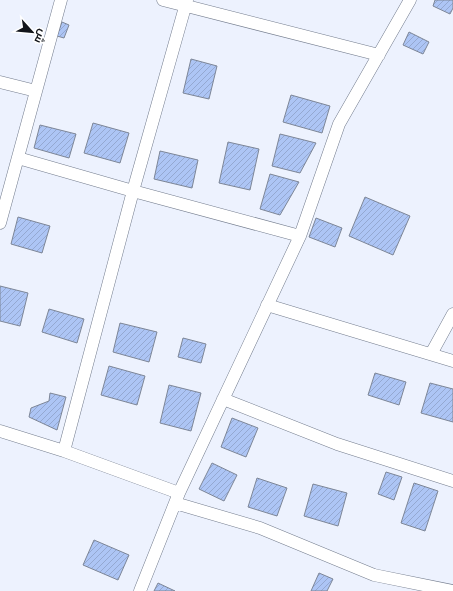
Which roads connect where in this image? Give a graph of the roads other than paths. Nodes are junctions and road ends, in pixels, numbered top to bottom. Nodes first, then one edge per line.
1 (61, 0) edge
2 (163, 0) edge
3 (410, 0) edge
4 (186, 3) edge
5 (378, 55) junction
6 (0, 82) edge
7 (36, 91) junction
8 (18, 158) junction
9 (133, 192) junction
10 (0, 223) edge
11 (300, 236) junction
12 (268, 305) junction
13 (453, 314) edge
14 (431, 354) junction
15 (453, 361) edge
16 (223, 399) junction
17 (0, 431) edge
18 (64, 451) junction
19 (453, 481) edge
20 (177, 498) junction
21 (140, 591) edge
22 (452, 591) edge

1 - 7 street
2 - 4 street
3 - 5 street
4 - 5 street
4 - 9 street
5 - 11 street
6 - 7 street
7 - 8 street
8 - 9 street
8 - 10 street
9 - 11 street
9 - 18 street
11 - 12 street
12 - 14 street
12 - 16 street
13 - 14 street
14 - 15 street
16 - 19 street
16 - 20 street
17 - 18 street
18 - 20 street
20 - 21 street
20 - 22 street

